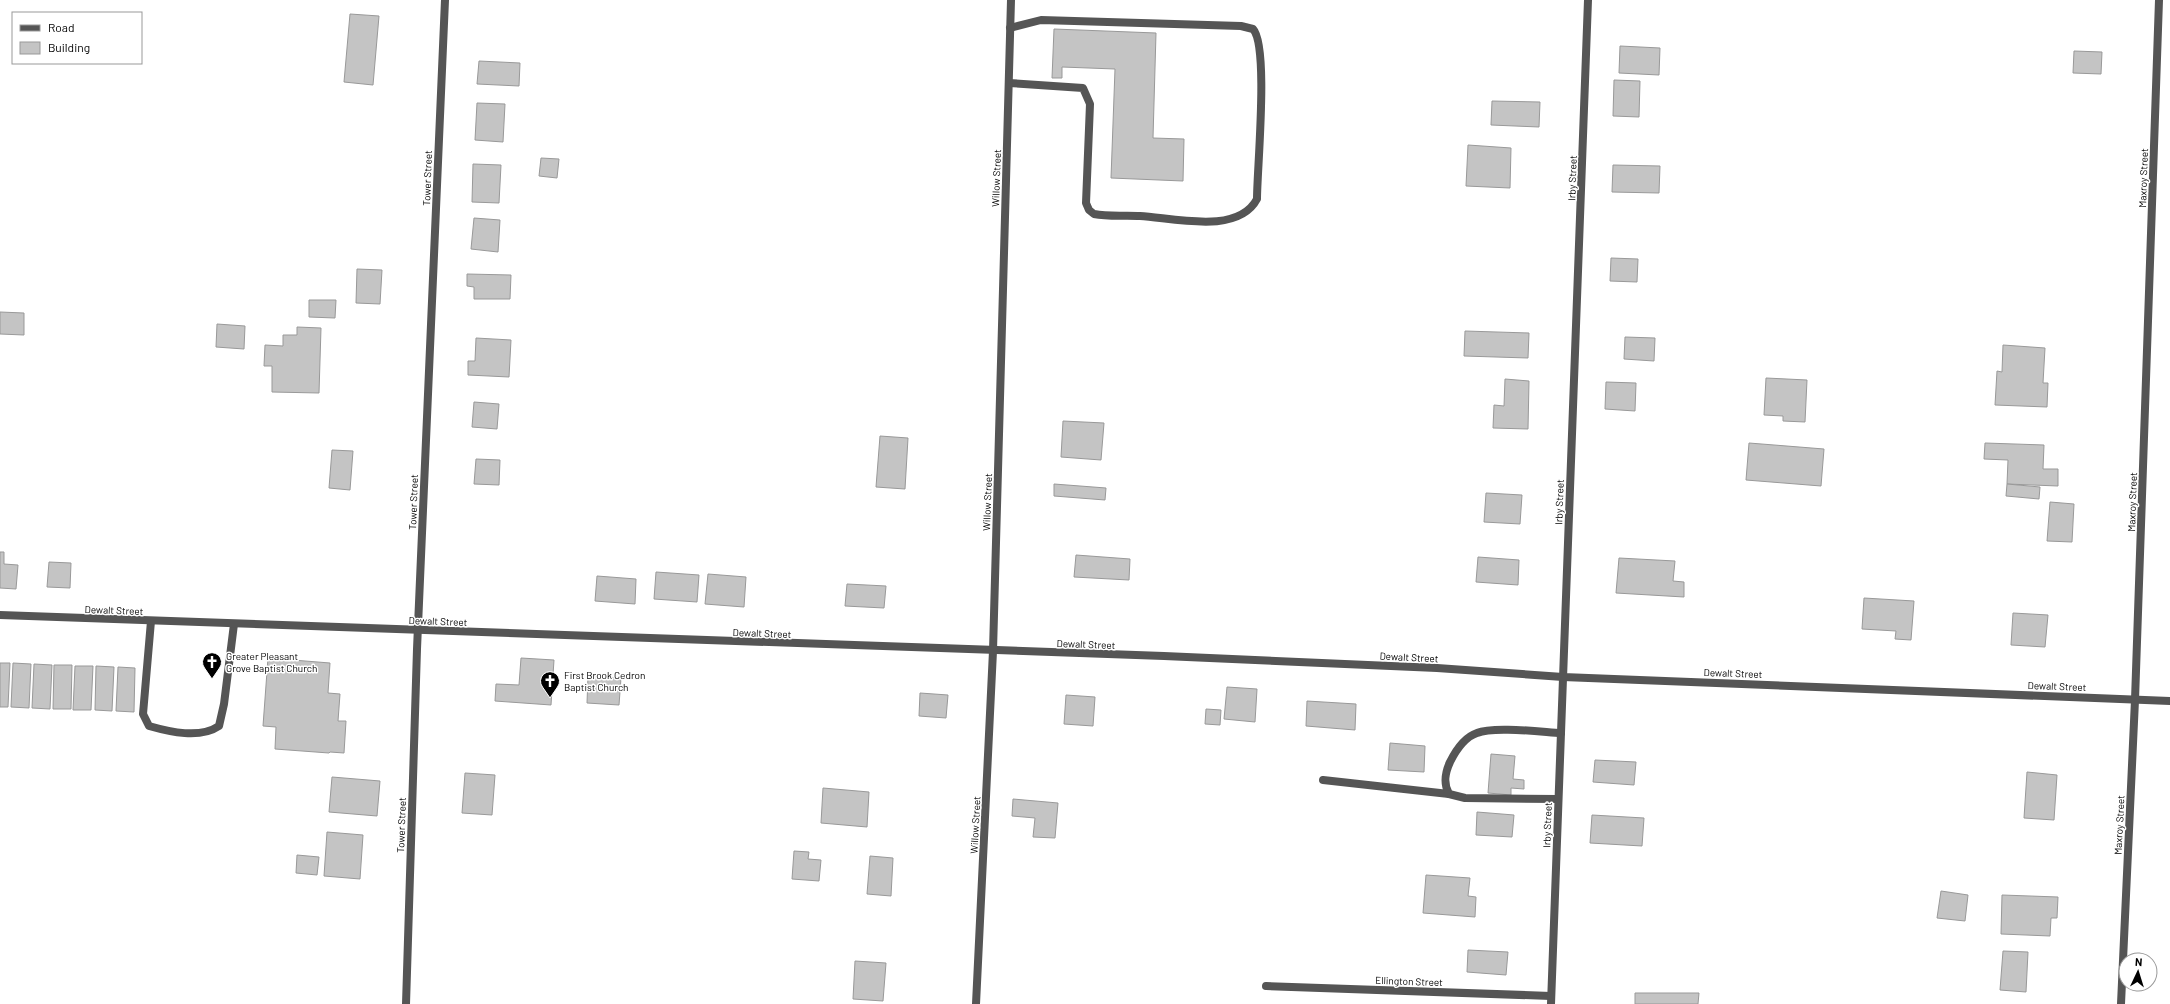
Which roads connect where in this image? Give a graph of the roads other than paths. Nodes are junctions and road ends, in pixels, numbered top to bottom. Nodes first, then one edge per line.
1 (445, 0) edge
2 (1011, 0) edge
3 (1588, 0) edge
4 (2159, 0) edge
5 (1010, 28) junction
6 (1009, 83) junction
7 (0, 615) edge
8 (151, 621) junction
9 (234, 624) junction
10 (418, 630) junction
11 (993, 651) junction
12 (1563, 677) junction
13 (2135, 700) junction
14 (2170, 701) edge
15 (1561, 733) junction
16 (1323, 780) dead end
17 (1449, 794) junction
18 (1558, 799) junction
19 (1266, 986) dead end
20 (1551, 1000) edge
21 (406, 1004) edge
22 (976, 1004) edge
23 (2121, 1004) edge

1 - 10 street, Tower Street
2 - 5 street, Willow Street
3 - 12 street, Irby Street
4 - 13 street, Maxroy Street
5 - 6 street, Willow Street
5 - 6 street
6 - 11 street, Willow Street
7 - 8 street, Dewalt Street
8 - 9 street, Dewalt Street
8 - 9 street
9 - 10 street, Dewalt Street
10 - 11 street, Dewalt Street
10 - 21 street, Tower Street
11 - 12 street, Dewalt Street
11 - 22 street, Willow Street
12 - 13 street, Dewalt Street
12 - 15 street, Irby Street
13 - 14 street, Dewalt Street
13 - 23 street, Maxroy Street
15 - 17 street
15 - 18 street, Irby Street
16 - 17 street
17 - 18 street
18 - 20 street, Irby Street
19 - 20 street, Ellington Street

